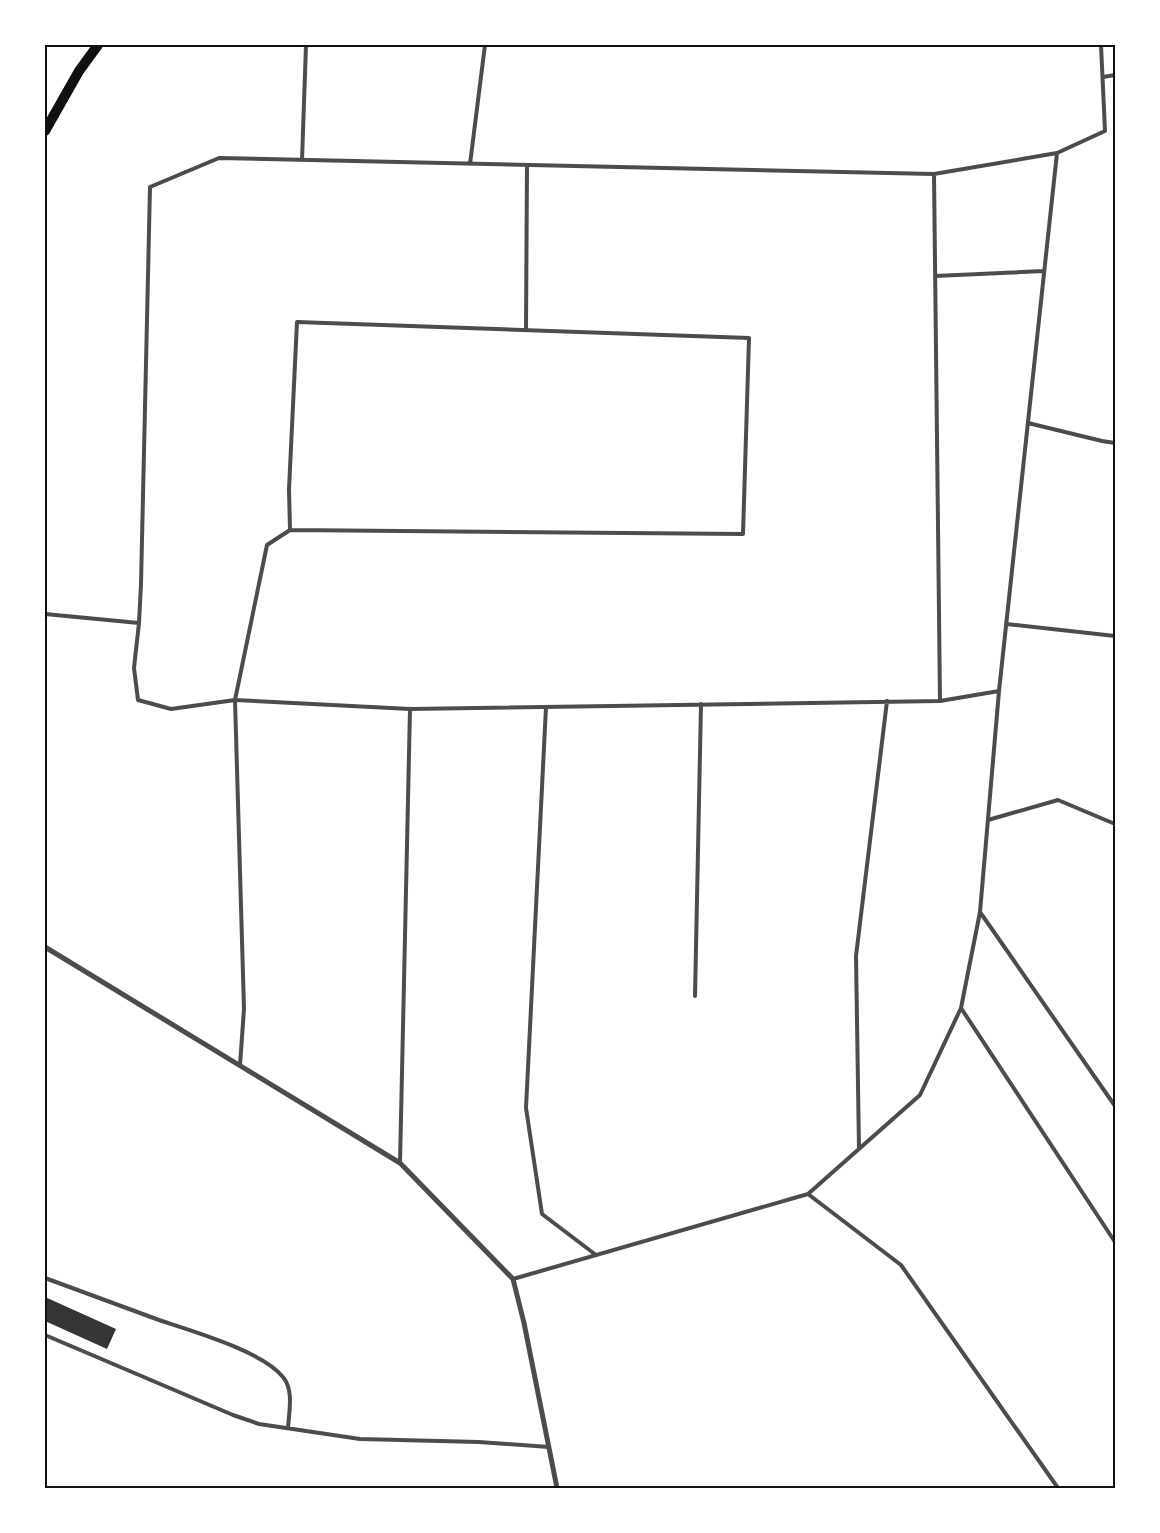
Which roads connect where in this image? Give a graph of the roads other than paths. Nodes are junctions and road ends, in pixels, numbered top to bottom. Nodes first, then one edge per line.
1 (98, 45) edge
2 (306, 45) edge
3 (484, 45) edge
4 (1101, 45) edge
5 (1115, 75) edge
6 (1102, 76) junction
7 (45, 131) edge
8 (1057, 152) junction
9 (302, 160) junction
10 (470, 164) junction
11 (527, 165) junction
12 (934, 174) junction
13 (1044, 271) junction
14 (935, 276) junction
15 (526, 330) junction
16 (1028, 423) junction
17 (1115, 443) edge
18 (290, 530) junction
19 (45, 614) edge
20 (139, 623) junction
21 (1006, 624) junction
22 (1115, 636) edge
23 (999, 692) junction
24 (235, 700) junction
25 (940, 701) junction
26 (887, 702) junction
27 (701, 704) junction
28 (546, 707) junction
29 (410, 709) junction
30 (988, 820) junction
31 (1115, 824) edge
32 (980, 912) junction
33 (45, 947) edge
34 (696, 996) dead end
35 (961, 1008) junction
36 (240, 1066) junction
37 (1115, 1106) edge
38 (859, 1149) junction
39 (400, 1163) junction
40 (808, 1194) junction
41 (1115, 1242) edge
42 (596, 1255) junction
43 (45, 1278) edge
44 (513, 1279) junction
45 (45, 1335) edge
46 (288, 1428) junction
47 (549, 1448) junction
48 (557, 1488) edge
49 (1058, 1488) edge

1 - 7 main road
2 - 9 lane
3 - 10 lane
4 - 6 lane
5 - 6 lane
6 - 8 lane
8 - 12 lane
8 - 13 lane
9 - 10 lane
9 - 20 lane
10 - 11 lane
11 - 12 lane
11 - 15 lane
12 - 14 lane
13 - 14 lane
13 - 16 lane
14 - 25 lane
15 - 18 lane
15 - 18 lane
16 - 17 lane
16 - 21 lane
18 - 24 lane
19 - 20 lane
20 - 24 lane
21 - 22 lane
21 - 23 lane
23 - 25 lane
23 - 30 lane
24 - 29 lane
24 - 36 lane
25 - 26 lane
26 - 27 lane
26 - 38 lane
27 - 28 lane
27 - 34 lane
28 - 29 lane
28 - 42 lane
29 - 39 lane
30 - 31 lane
30 - 32 lane
32 - 35 lane
32 - 37 lane
33 - 36 street
35 - 38 lane
35 - 41 lane
36 - 39 street
38 - 40 lane
39 - 44 street
40 - 42 lane
40 - 49 lane
42 - 44 lane
43 - 46 lane
44 - 47 street
45 - 46 lane
46 - 47 lane
47 - 48 street

